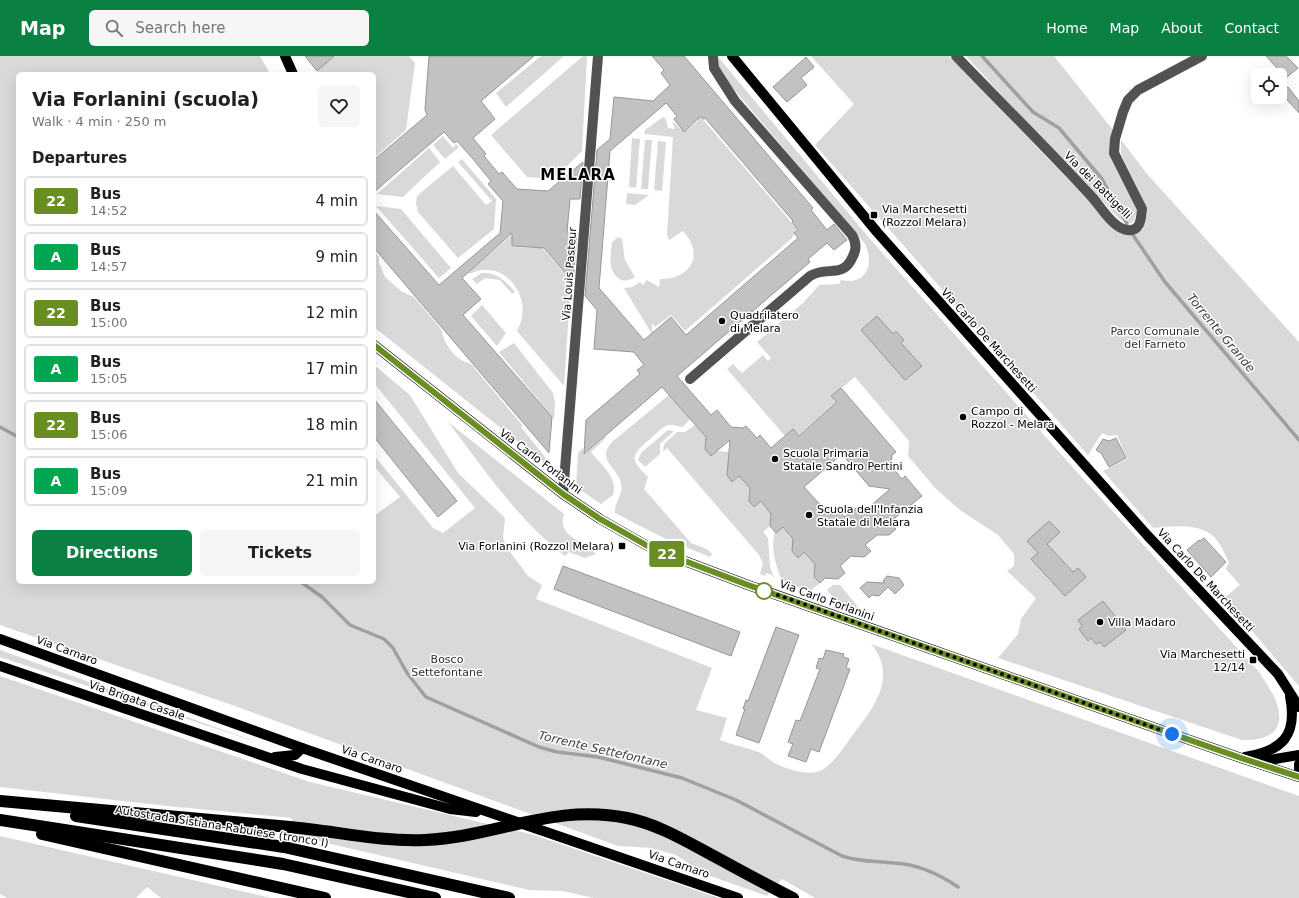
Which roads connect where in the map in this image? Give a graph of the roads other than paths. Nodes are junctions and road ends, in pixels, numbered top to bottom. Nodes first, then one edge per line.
1 (286, 56) edge
2 (598, 56) edge
3 (713, 56) edge
4 (732, 56) edge
5 (956, 56) edge
6 (1202, 56) edge
7 (292, 72) edge
8 (376, 347) edge
9 (690, 379) dead end
10 (563, 494) junction
11 (0, 639) edge
12 (0, 666) edge
13 (1289, 690) junction
14 (1299, 706) edge
15 (1299, 722) edge
16 (302, 748) junction
17 (1299, 755) edge
18 (265, 756) junction
19 (1241, 758) junction
20 (1299, 764) edge
21 (1299, 769) edge
22 (1299, 777) edge
23 (0, 801) edge
24 (0, 805) edge
25 (499, 816) junction
26 (0, 820) edge
27 (0, 825) edge
28 (325, 898) edge
29 (435, 898) edge
30 (509, 898) edge
31 (738, 898) edge
32 (793, 898) edge

1 - 7 main road
2 - 10 street, Via Louis Pasteur
3 - 9 street
4 - 13 main road, Via Carlo De Marchesetti
5 - 6 street, Via dei Battigelli
8 - 10 main road, Via Carlo Forlanini
10 - 19 main road, Via Carlo Forlanini
11 - 16 main road, Via Carnaro
12 - 18 main road, Via Brigata Casale
13 - 14 main road, Via Carlo De Marchesetti
13 - 15 main road
13 - 19 main road
16 - 18 main road
16 - 25 main road, Via Carnaro
17 - 19 main road
18 - 25 main road, Via Brigata Casale
19 - 22 main road, Via Carlo Forlanini
20 - 21 main road
23 - 32 highway
24 - 30 highway, Autostrada Sistiana-Rabuiese (tronco I)
25 - 31 main road, Via Carnaro
26 - 29 highway
27 - 28 highway

